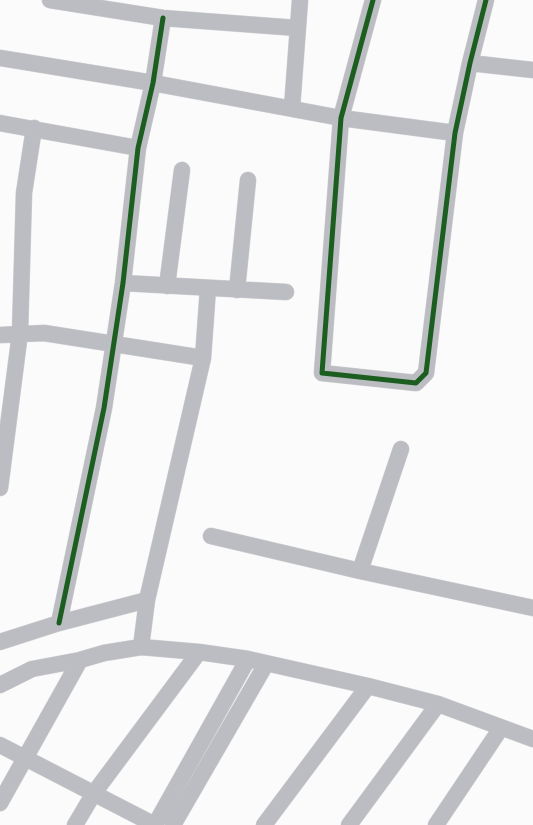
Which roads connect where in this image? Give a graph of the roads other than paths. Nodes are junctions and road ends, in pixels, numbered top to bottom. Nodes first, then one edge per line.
1 (50, 0) edge
2 (300, 0) edge
3 (373, 0) edge
4 (486, 0) edge
5 (134, 7) edge
6 (163, 18) junction
7 (297, 28) junction
8 (0, 58) edge
9 (470, 63) junction
10 (533, 70) edge
11 (153, 83) junction
12 (292, 108) junction
13 (341, 118) junction
14 (0, 123) edge
15 (34, 128) junction
16 (455, 133) junction
17 (138, 148) junction
18 (182, 170) dead end
19 (248, 180) dead end
20 (123, 283) junction
21 (167, 286) junction
22 (208, 288) junction
23 (237, 290) junction
24 (286, 292) dead end
25 (20, 333) junction
26 (0, 334) edge
27 (114, 343) junction
28 (203, 358) junction
29 (401, 449) dead end
30 (0, 488) edge
31 (211, 536) dead end
32 (360, 571) junction
33 (147, 600) junction
34 (533, 608) edge
35 (59, 623) junction
36 (0, 642) edge
37 (140, 647) junction
38 (199, 652) junction
39 (248, 659) junction
40 (80, 660) junction
41 (266, 664) junction
42 (0, 686) edge
43 (368, 686) junction
44 (438, 704) junction
45 (501, 728) junction
46 (533, 739) edge
47 (0, 745) edge
48 (24, 758) junction
49 (94, 793) junction
50 (0, 803) edge
51 (75, 825) edge
52 (155, 825) edge
53 (173, 825) edge
54 (264, 825) edge
55 (349, 825) edge
56 (436, 825) edge

1 - 5 street
2 - 7 street
3 - 13 street
4 - 9 street
5 - 6 street
6 - 7 street
6 - 11 street
7 - 12 street
8 - 11 street
9 - 10 street
9 - 16 street
11 - 12 street
11 - 17 street
12 - 13 street
13 - 16 street
13 - 16 street
14 - 15 street
15 - 17 street
15 - 25 street
17 - 20 street
18 - 21 street
19 - 23 street
20 - 21 street
20 - 27 street
21 - 22 street
22 - 23 street
22 - 28 street
23 - 24 street
25 - 26 street
25 - 27 street
25 - 30 street
27 - 28 street
27 - 35 street
28 - 33 street
29 - 32 street
31 - 32 street
32 - 34 street
33 - 35 street
33 - 37 street
35 - 36 street
37 - 38 street
37 - 40 street
38 - 39 street
38 - 49 street
39 - 41 street
39 - 52 street
40 - 42 street
40 - 48 street
41 - 43 street
41 - 53 street
43 - 44 street
43 - 54 street
44 - 45 street
44 - 55 street
45 - 46 street
45 - 56 street
47 - 48 street
48 - 49 street
48 - 50 street
49 - 51 street
49 - 52 street

